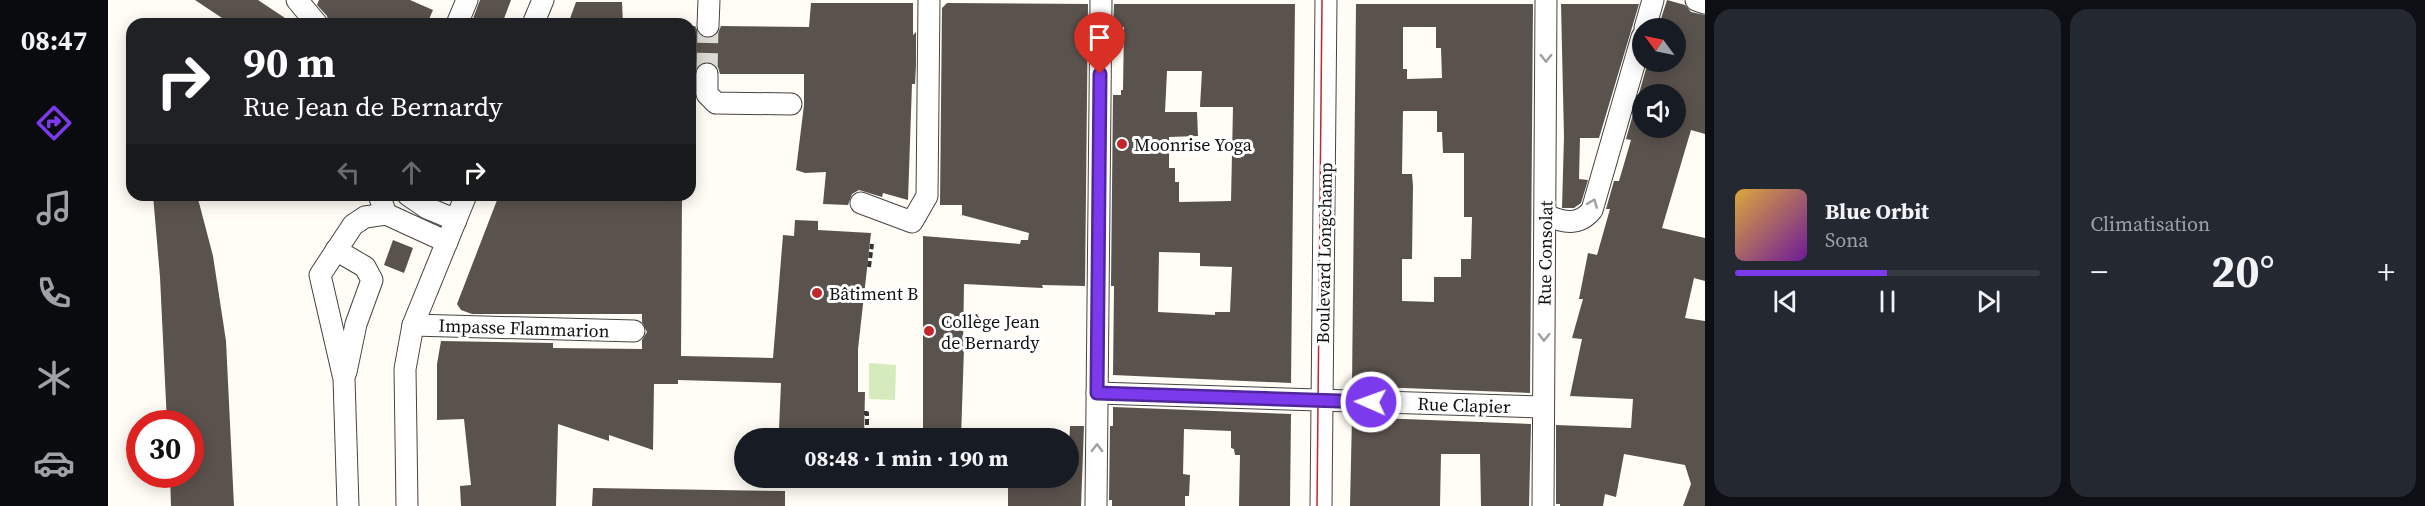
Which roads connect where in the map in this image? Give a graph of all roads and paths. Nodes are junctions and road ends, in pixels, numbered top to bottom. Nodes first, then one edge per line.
1 (297, 0) edge
2 (454, 0) edge
3 (467, 0) edge
4 (543, 0) edge
5 (709, 0) edge
6 (929, 0) edge
7 (1101, 0) edge
8 (1326, 0) edge
9 (1546, 0) edge
10 (1653, 0) edge
11 (1696, 0) edge
12 (1705, 3) edge
13 (312, 18) edge
14 (447, 18) edge
15 (460, 18) edge
16 (536, 18) edge
17 (1648, 18) edge
18 (708, 26) tunnel mouth
19 (1632, 72) edge
20 (707, 74) tunnel mouth
21 (791, 104) dead end
22 (417, 201) edge
23 (464, 201) edge
24 (861, 203) dead end
25 (382, 204) edge
26 (1546, 215) junction
27 (456, 220) junction
28 (447, 242) junction
29 (872, 244) dead end
30 (336, 250) junction
31 (869, 267) dead end
32 (413, 325) junction
33 (634, 331) dead end
34 (344, 379) junction
35 (1097, 393) junction
36 (1322, 400) junction
37 (1543, 407) junction
38 (864, 412) dead end
39 (867, 428) edge
40 (348, 506) edge
41 (407, 506) edge
42 (1096, 506) edge
43 (1321, 506) edge
44 (1543, 506) edge

1 - 13 street
2 - 14 street
3 - 15 street
4 - 16 street
5 - 18 street
6 - 24 street
7 - 35 street
8 - 36 street, Boulevard Longchamp
9 -> 26 street, Rue Consolat
10 - 17 street
11 - 12 street
26 -> 19 street
20 - 21 street
22 - 27 street
23 - 27 street
25 - 28 street
25 - 30 street
26 -> 37 street, Rue Consolat
27 - 28 street
28 - 32 street
29 - 31 path
30 - 34 street
30 - 34 street
32 - 33 street, Impasse Flammarion
32 - 41 street
34 - 40 street
35 - 36 street, Rue Clapier
42 -> 35 street
36 - 37 street, Rue Clapier
36 - 43 street, Boulevard Longchamp
37 - 44 street, Rue Consolat
38 - 39 path

